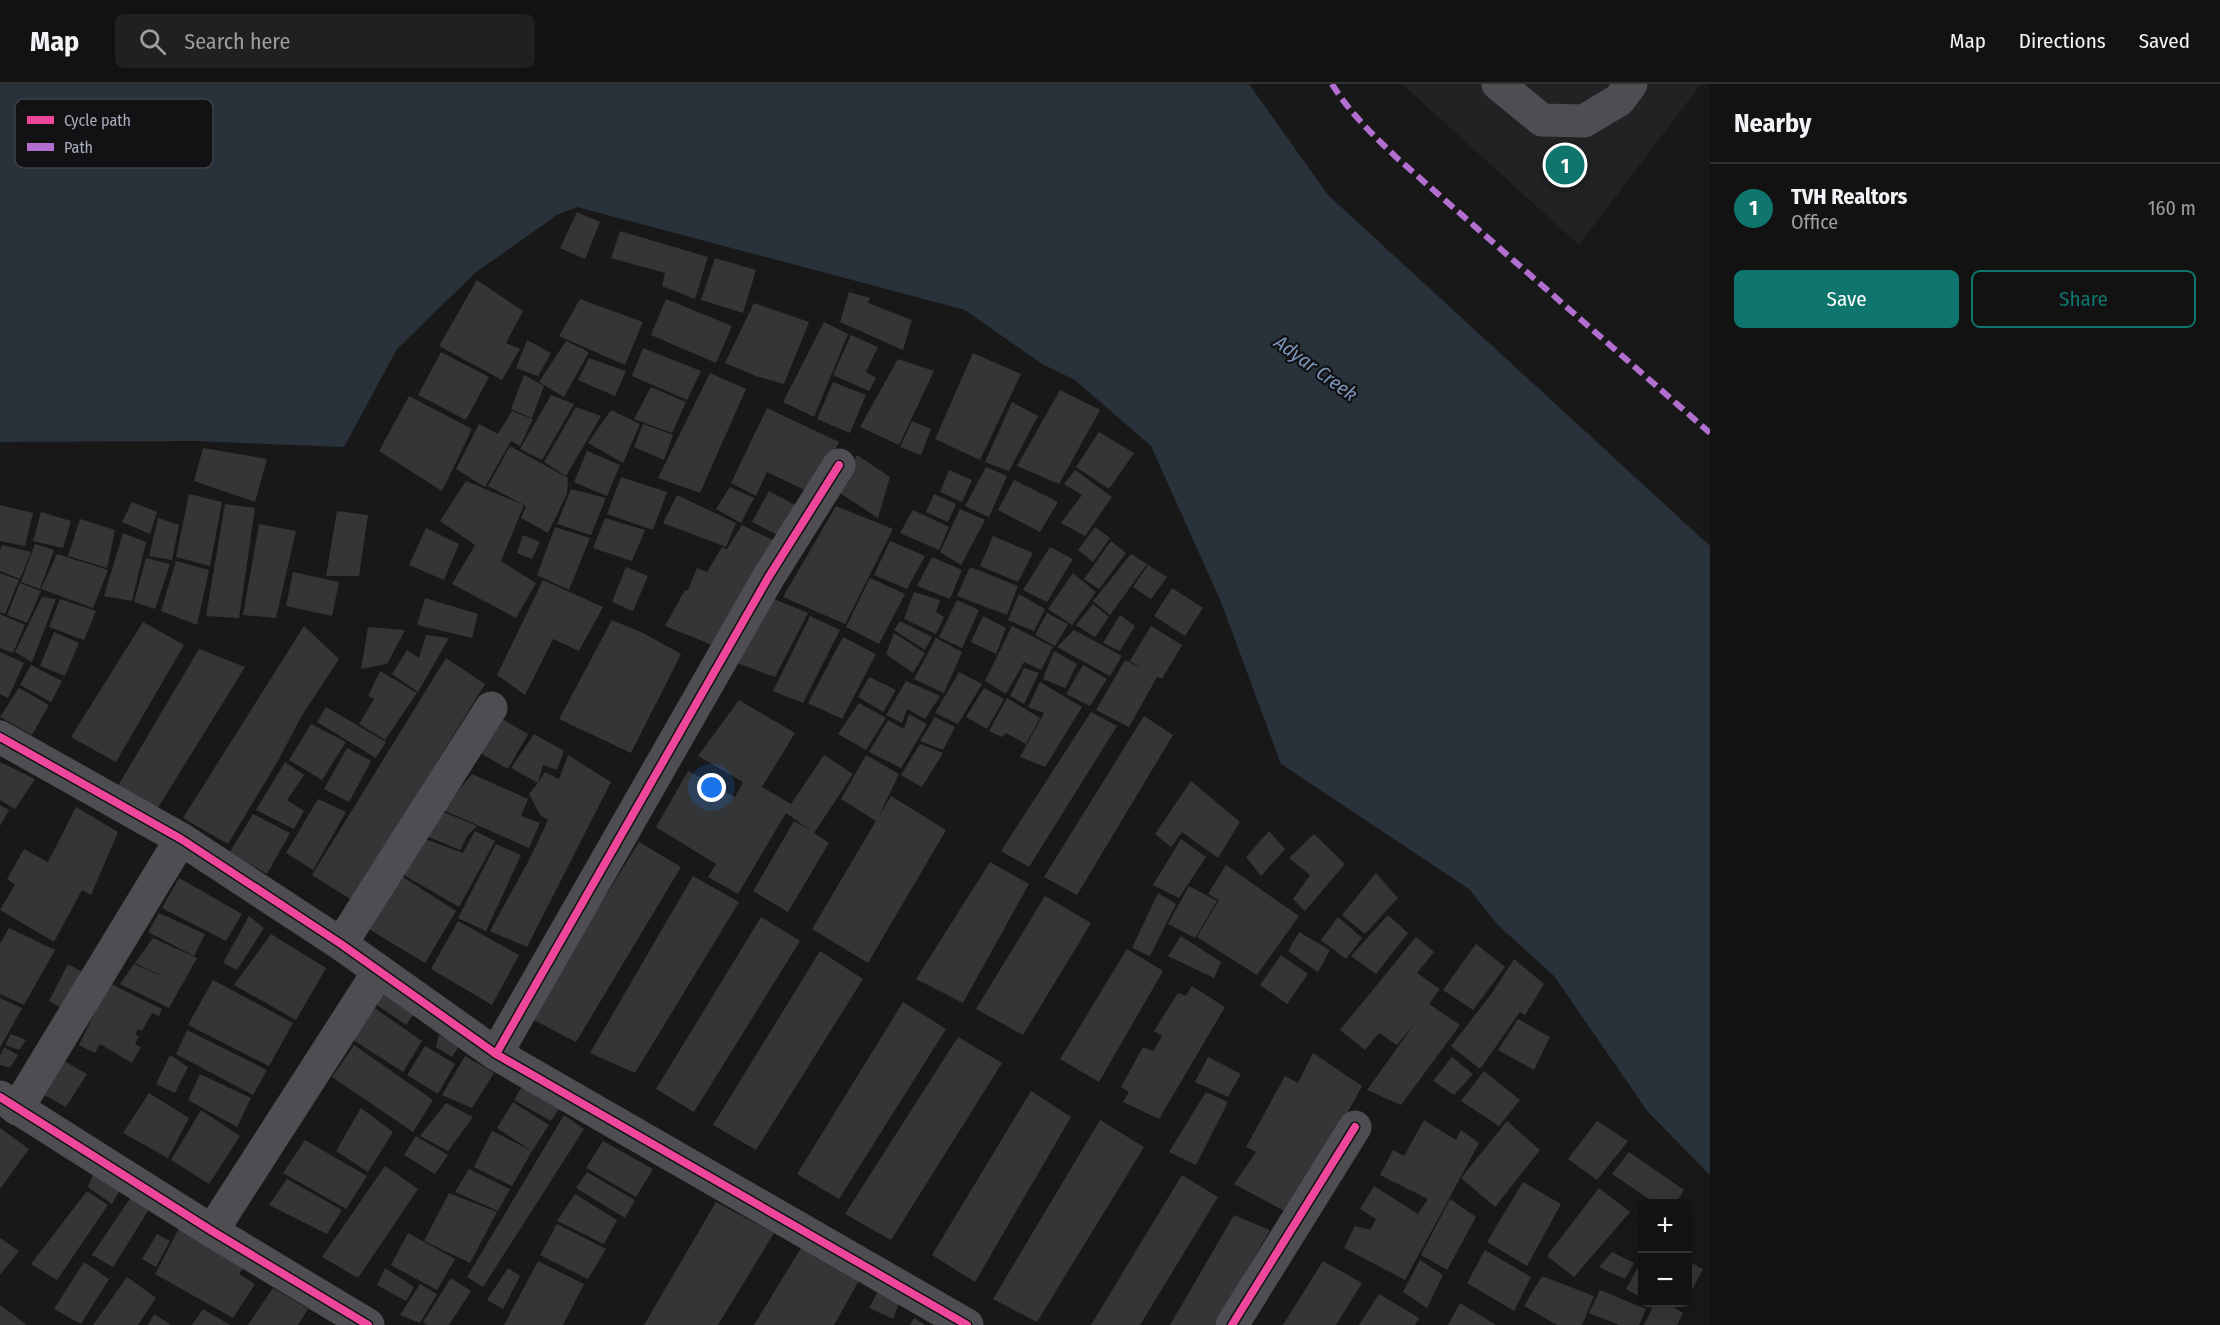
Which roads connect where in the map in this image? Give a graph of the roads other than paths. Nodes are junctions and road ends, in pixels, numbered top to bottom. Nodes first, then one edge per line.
1 (1498, 84) edge
2 (1631, 84) edge
3 (839, 465) dead end
4 (490, 708) dead end
5 (0, 737) edge
6 (181, 839) junction
7 (341, 944) junction
8 (379, 971) junction
9 (496, 1054) junction
10 (9, 1103) edge
11 (1355, 1128) dead end
12 (212, 1231) junction
13 (368, 1325) edge
14 (966, 1325) edge
15 (1232, 1325) edge

1 - 2 street
3 - 9 street
4 - 7 street
5 - 6 street
6 - 7 street
6 - 10 street
7 - 8 street
8 - 9 street
8 - 12 street
9 - 14 street
10 - 12 street
11 - 15 street
12 - 13 street

